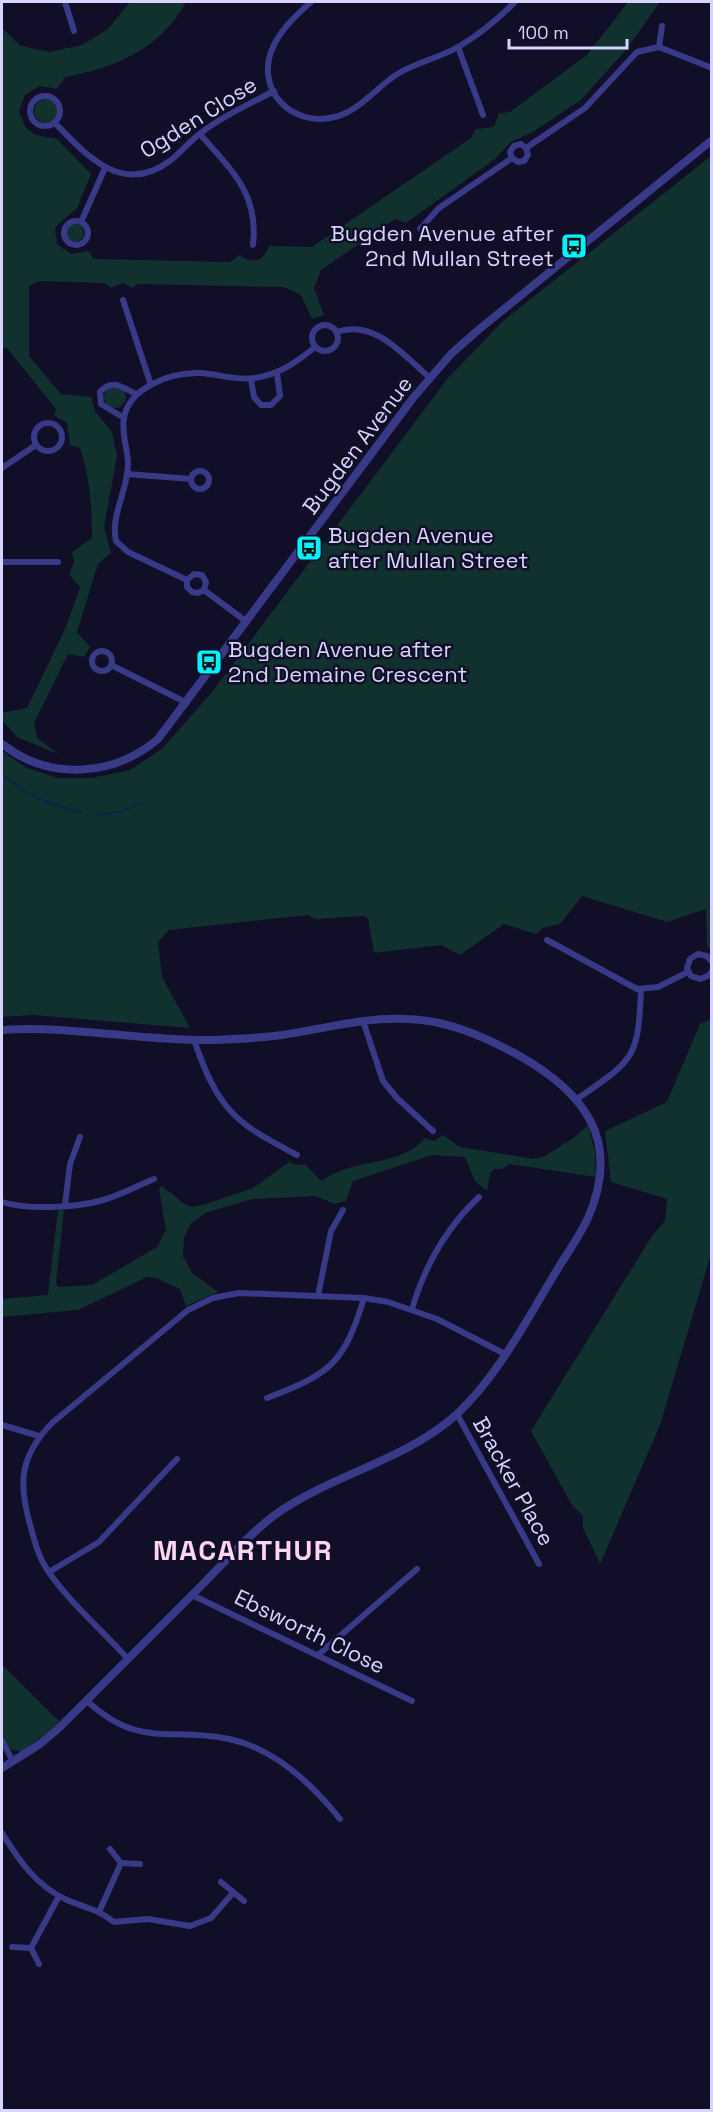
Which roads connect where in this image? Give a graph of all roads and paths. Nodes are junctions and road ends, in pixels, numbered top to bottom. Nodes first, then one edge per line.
1 (65, 2) edge
2 (515, 2) edge
3 (306, 3) edge
4 (662, 26) dead end
5 (74, 31) dead end
6 (458, 47) junction
7 (659, 47) junction
8 (711, 68) edge
9 (274, 92) junction
10 (483, 115) dead end
11 (55, 123) junction
12 (200, 134) junction
13 (711, 140) edge
14 (526, 148) junction
15 (512, 158) junction
16 (105, 168) junction
17 (81, 222) junction
18 (420, 230) dead end
19 (253, 245) dead end
20 (123, 300) dead end
21 (336, 332) junction
22 (315, 347) junction
23 (277, 373) junction
24 (429, 378) junction
25 (251, 379) junction
26 (151, 385) junction
27 (135, 394) junction
28 (124, 418) junction
29 (36, 445) junction
30 (2, 468) edge
31 (127, 474) junction
32 (191, 479) dead end
33 (2, 562) edge
34 (58, 562) dead end
35 (188, 580) junction
36 (204, 590) junction
37 (247, 622) junction
38 (111, 665) dead end
39 (187, 703) junction
40 (2, 737) edge
41 (2, 744) edge
42 (54, 767) junction
43 (546, 940) dead end
44 (711, 962) edge
45 (711, 971) edge
46 (688, 972) junction
47 (641, 990) junction
48 (363, 1022) junction
49 (2, 1030) edge
50 (194, 1040) junction
51 (577, 1099) junction
52 (433, 1131) dead end
53 (80, 1137) dead end
54 (297, 1155) dead end
55 (154, 1179) dead end
56 (479, 1197) dead end
57 (2, 1202) edge
58 (65, 1205) junction
59 (343, 1210) dead end
60 (318, 1296) junction
61 (364, 1298) junction
62 (412, 1309) junction
63 (505, 1354) junction
64 (267, 1398) dead end
65 (457, 1414) junction
66 (2, 1425) edge
67 (39, 1436) junction
68 (177, 1459) dead end
69 (539, 1564) dead end
70 (417, 1569) dead end
71 (49, 1572) junction
72 (192, 1595) junction
73 (318, 1655) junction
74 (128, 1659) junction
75 (87, 1701) junction
76 (412, 1701) dead end
77 (2, 1740) edge
78 (13, 1762) junction
79 (2, 1768) edge
80 (339, 1819) dead end
81 (2, 1833) edge
82 (110, 1849) dead end
83 (121, 1863) junction
84 (140, 1864) dead end
85 (221, 1882) dead end
86 (232, 1893) junction
87 (59, 1896) junction
88 (244, 1901) dead end
89 (99, 1912) junction
90 (12, 1947) dead end
91 (31, 1948) junction
92 (39, 1964) dead end

1 - 5 street
2 - 6 street
3 - 9 street
4 - 7 street
6 - 9 street
6 - 10 street
7 - 8 street
7 - 14 street
9 - 12 street, Ogden Close
11 - 11 street
11 - 16 street, Ogden Close
12 - 16 street, Ogden Close
12 - 19 street
13 - 24 street, Bugden Avenue
14 - 15 street
14 - 15 street
15 - 18 street
16 - 17 street
17 - 17 street
20 - 26 street
21 - 22 street
21 - 22 street
21 - 24 street
22 - 23 street
23 - 25 street
23 - 25 street
24 - 37 street, Bugden Avenue
25 - 26 street
26 - 27 street
27 - 28 street
27 - 28 street
28 - 31 street
29 - 29 street
29 - 30 street
31 - 32 street
31 - 35 street
33 - 34 street
35 - 36 street
35 - 36 street
36 - 37 street
37 - 39 street, Bugden Avenue
38 - 39 street
39 - 42 street, Bugden Avenue
40 - 42 street, Bugden Avenue
41 - 42 street, Bugden Avenue
43 - 47 street
44 - 46 street
45 - 46 street
46 - 47 street
47 - 51 street
48 - 50 street
48 - 51 street
48 - 52 street
49 - 50 street
50 - 54 street
51 - 63 street
53 - 58 street
55 - 58 street
56 - 62 street
57 - 58 street
59 - 60 street
60 - 61 street
60 - 67 street
61 - 62 street
61 - 64 street
62 - 63 street
63 - 65 street
65 - 69 street, Bracker Place
65 - 72 street
66 - 67 street
67 - 71 street
68 - 71 street
70 - 73 street
71 - 74 street
72 - 73 street, Ebsworth Close
72 - 74 street
73 - 76 street, Ebsworth Close
74 - 75 street
75 - 78 street
75 - 80 street
77 - 78 street
78 - 79 street
81 - 87 street
82 - 83 street
83 - 84 street
83 - 89 street
85 - 86 street
86 - 88 street
86 - 89 street
87 - 89 street
87 - 91 street
90 - 91 street
91 - 92 street

